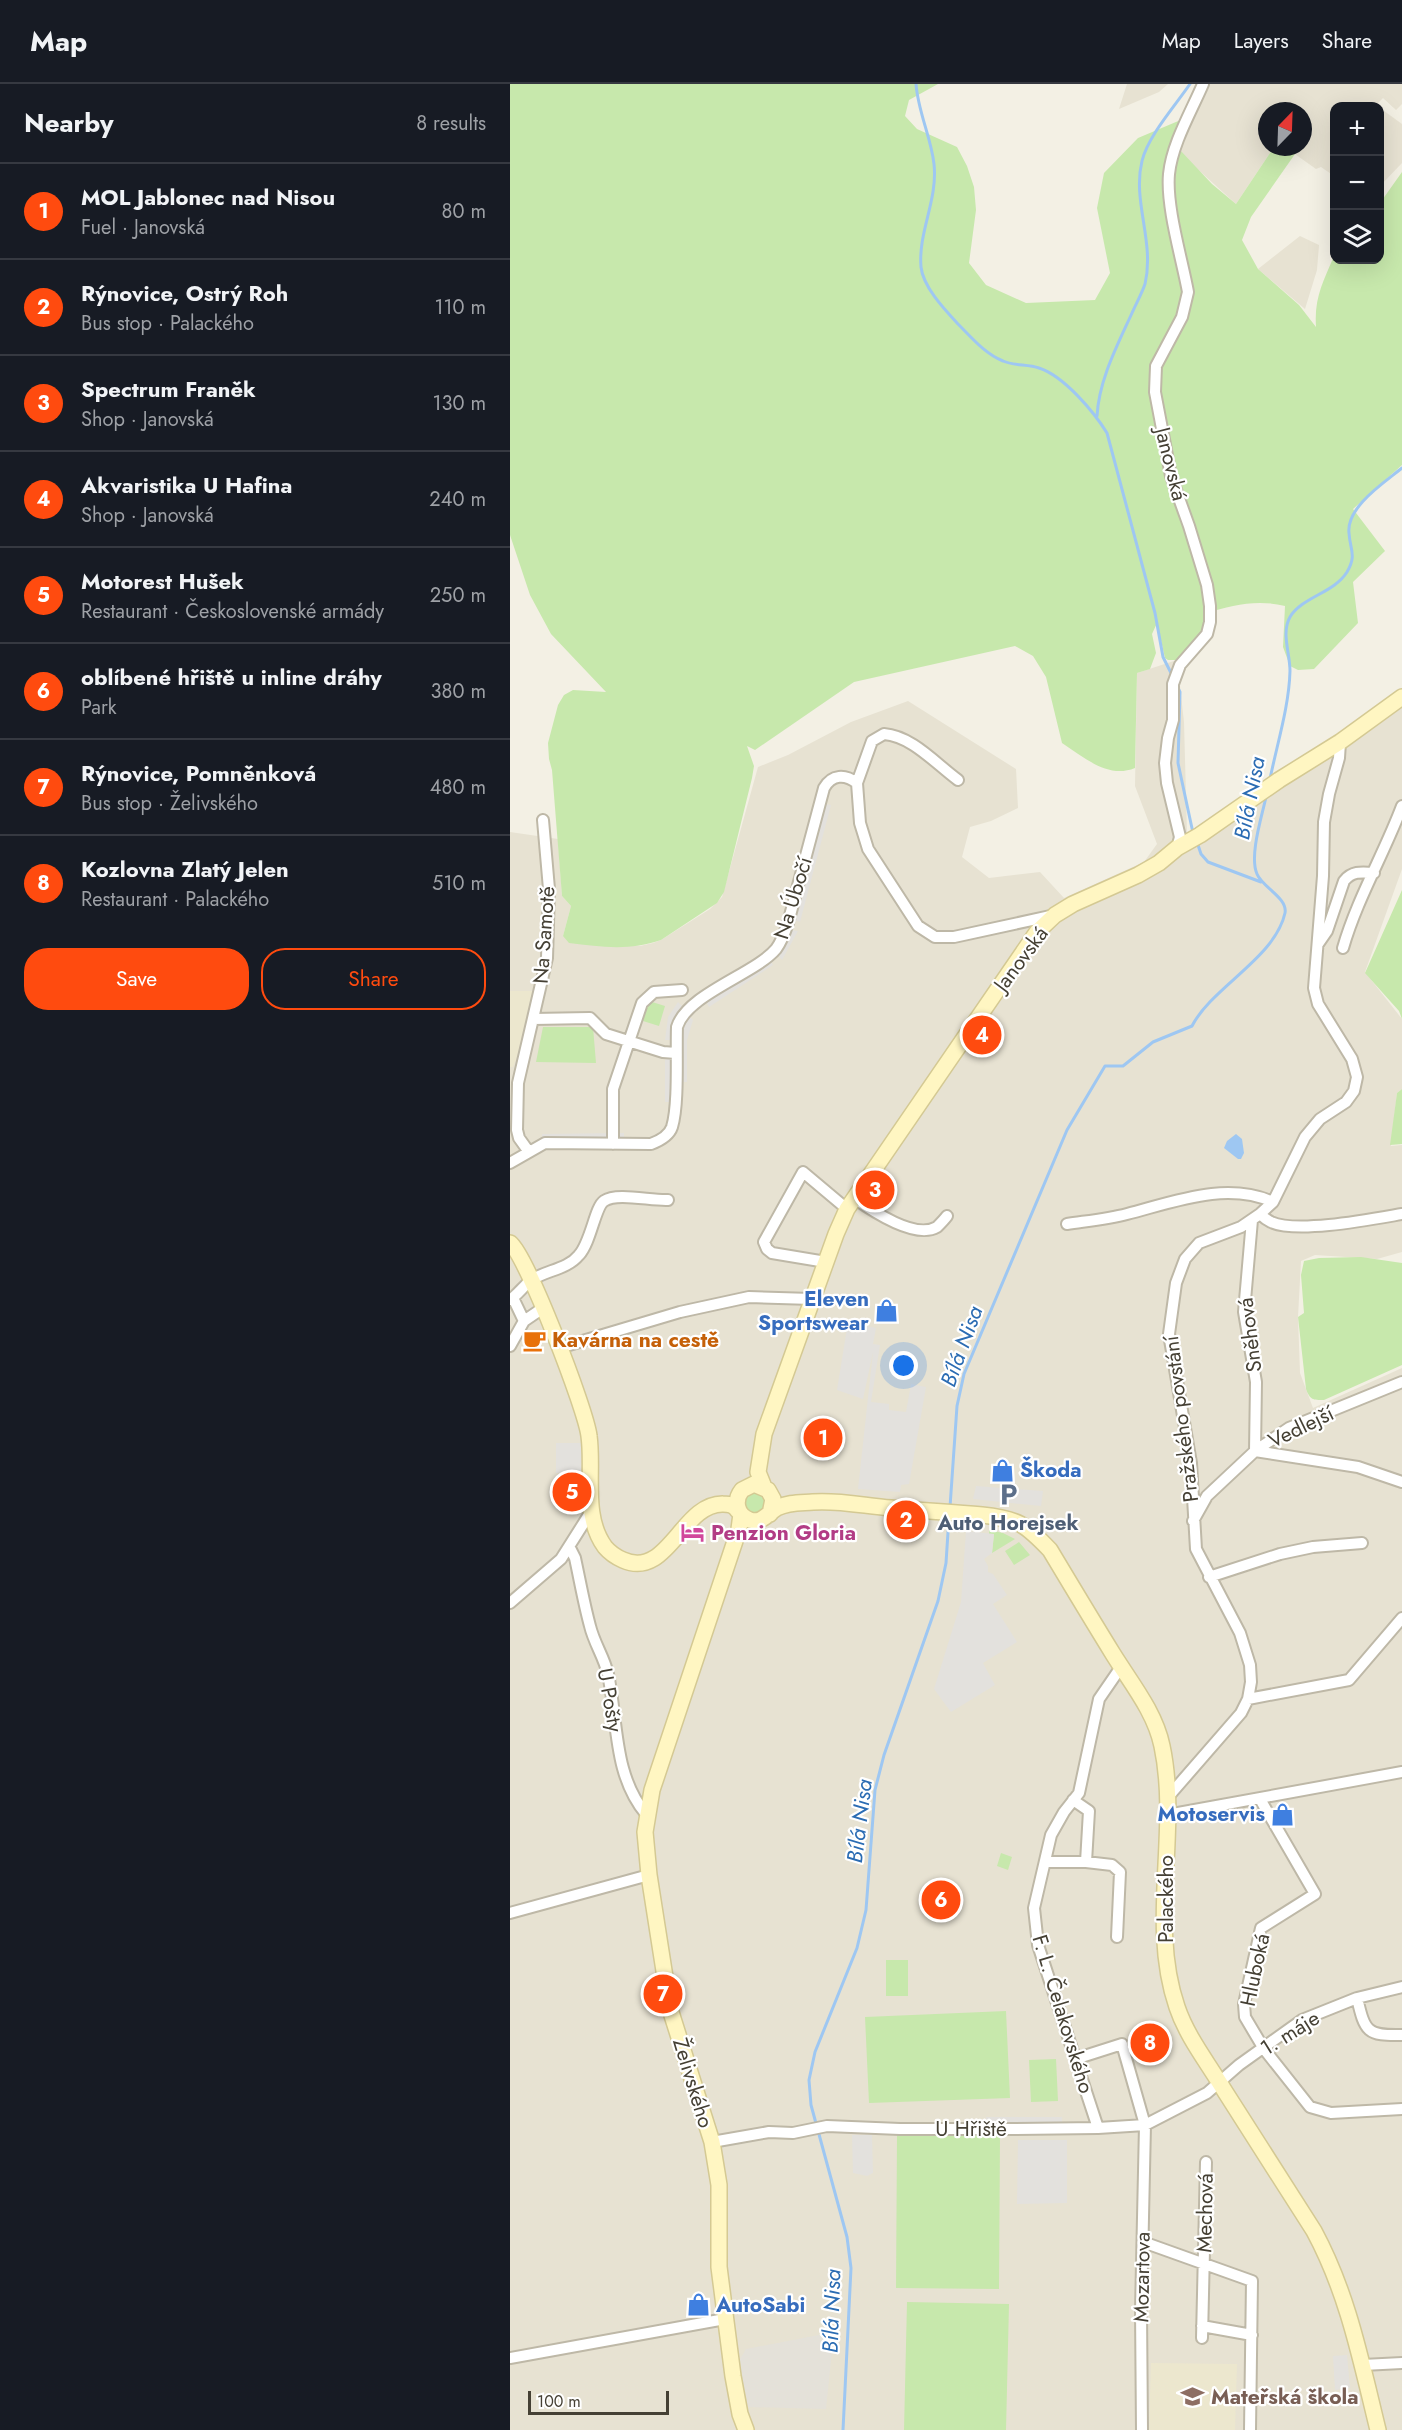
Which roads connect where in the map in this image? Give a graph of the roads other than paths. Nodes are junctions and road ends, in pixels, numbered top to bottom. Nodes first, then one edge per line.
1 (1203, 84) edge
2 (1402, 697) edge
3 (1340, 742) junction
4 (958, 780) dead end
5 (857, 783) junction
6 (1402, 806) edge
7 (543, 820) dead end
8 (1181, 846) junction
9 (1374, 873) junction
10 (1056, 915) junction
11 (1317, 946) junction
12 (1344, 948) dead end
13 (682, 990) dead end
14 (533, 1019) junction
15 (628, 1042) junction
16 (676, 1053) junction
17 (613, 1144) junction
18 (529, 1152) junction
19 (510, 1163) edge
20 (668, 1200) dead end
21 (1273, 1202) junction
22 (850, 1204) junction
23 (1402, 1214) edge
24 (947, 1216) dead end
25 (1256, 1217) junction
26 (1067, 1224) dead end
27 (510, 1243) edge
28 (826, 1262) junction
29 (531, 1281) junction
30 (512, 1299) edge
31 (812, 1299) junction
32 (543, 1308) junction
33 (524, 1321) junction
34 (510, 1346) edge
35 (559, 1348) junction
36 (1402, 1382) edge
37 (777, 1395) junction
38 (1255, 1451) junction
39 (1402, 1482) edge
40 (766, 1488) junction
41 (743, 1489) junction
42 (824, 1502) junction
43 (592, 1510) junction
44 (740, 1512) junction
45 (764, 1517) junction
46 (1193, 1521) junction
47 (688, 1523) junction
48 (1362, 1543) dead end
49 (570, 1548) junction
50 (1209, 1576) junction
51 (715, 1602) junction
52 (510, 1603) edge
53 (1402, 1618) edge
54 (1121, 1667) junction
55 (1248, 1699) junction
56 (1402, 1772) edge
57 (1168, 1797) junction
58 (1260, 1798) junction
59 (1073, 1800) junction
60 (646, 1814) junction
61 (1167, 1815) junction
62 (1045, 1862) junction
63 (1086, 1862) junction
64 (649, 1875) junction
65 (510, 1913) edge
66 (1117, 1937) dead end
67 (1402, 1987) edge
68 (1357, 1998) junction
69 (1402, 2035) edge
70 (1264, 2049) junction
71 (1075, 2059) junction
72 (1220, 2082) junction
73 (1402, 2109) edge
74 (1145, 2125) junction
75 (1098, 2128) junction
76 (712, 2142) junction
77 (1206, 2162) dead end
78 (1143, 2242) junction
79 (1204, 2264) junction
80 (725, 2319) junction
81 (1251, 2335) junction
82 (510, 2358) edge
83 (1402, 2363) edge
84 (1363, 2365) junction
85 (746, 2430) edge
86 (1142, 2430) edge
87 (1250, 2430) edge
88 (1378, 2430) edge

1 - 8 street, Janovská
2 - 3 street, Janovská
3 - 8 street, Janovská
3 - 11 street, Pražského povstání
4 - 5 street
5 - 10 street
5 - 16 street, Na Úbočí
6 - 9 street
7 - 14 street, Na Samotě
8 - 10 street, Janovská
9 - 11 street, Pražského povstání
9 - 12 street
10 - 22 street, Janovská
11 - 21 street, Pražského povstání
13 - 15 street
14 - 15 street
14 - 18 street, Na Samotě
15 - 16 street
15 - 17 street
16 - 17 street, Na Úbočí
17 - 18 street, Na Úbočí
18 - 19 street, Na Úbočí
20 - 29 street
21 - 25 street, Pražského povstání
21 - 26 street
22 - 24 street
22 - 28 street, Janovská
22 - 28 street
23 - 25 street
25 - 38 street, Sněhová
25 - 46 street, Pražského povstání
27 - 29 street
28 - 31 street, Janovská
29 - 30 street
29 - 32 street
30 - 33 street
31 - 35 street
31 - 37 street, Janovská
32 - 33 street
32 - 35 street
33 - 34 street
35 - 43 street
36 - 38 street, Vedlejší
37 - 40 street, Janovská
37 - 41 street, Janovská
38 - 39 street
38 - 46 street, Vedlejší
40 - 41 street
40 - 42 street, Palackého
40 - 45 street
41 - 44 street
41 - 47 street
42 - 45 street, Palackého
42 - 54 street, Palackého
43 - 47 street
43 - 49 street
44 - 45 street
44 - 47 street
44 - 51 street, Želivského
45 - 51 street, Želivského
46 - 50 street, Pražského povstání
48 - 50 street
49 - 52 street
49 - 60 street, U Pošty
50 - 55 street, Pražského povstání
51 - 60 street, Želivského
53 - 55 street
54 - 57 street, Palackého
54 - 59 street, F. L. Čelakovského
55 - 57 street, Pražského povstání
56 - 58 street
57 - 61 street, Palackého
58 - 61 street
58 - 70 street, Hluboká
59 - 62 street, F. L. Čelakovského
59 - 63 street
60 - 64 street, Želivského
61 - 72 street, Palackého
62 - 63 street
62 - 71 street, F. L. Čelakovského
63 - 66 street
64 - 65 street
64 - 76 street, Želivského
67 - 68 street, 1. máje
68 - 69 street
68 - 70 street, 1. máje
70 - 72 street, 1. máje
70 - 73 street, Hluboká
71 - 74 street, Mozartova
71 - 75 street, F. L. Čelakovského
72 - 74 street, U Hřiště
72 - 84 street, Palackého
74 - 75 street, U Hřiště
74 - 78 street, Mozartova
75 - 76 street, U Hřiště
76 - 80 street, Želivského
77 - 79 street, Mechová
78 - 79 street, Mechová
78 - 86 street, Mozartova
79 - 81 street, Mechová
79 - 81 street, Mechová
80 - 82 street
80 - 85 street, Želivského
81 - 87 street, Mechová
83 - 84 street
84 - 88 street, Palackého

